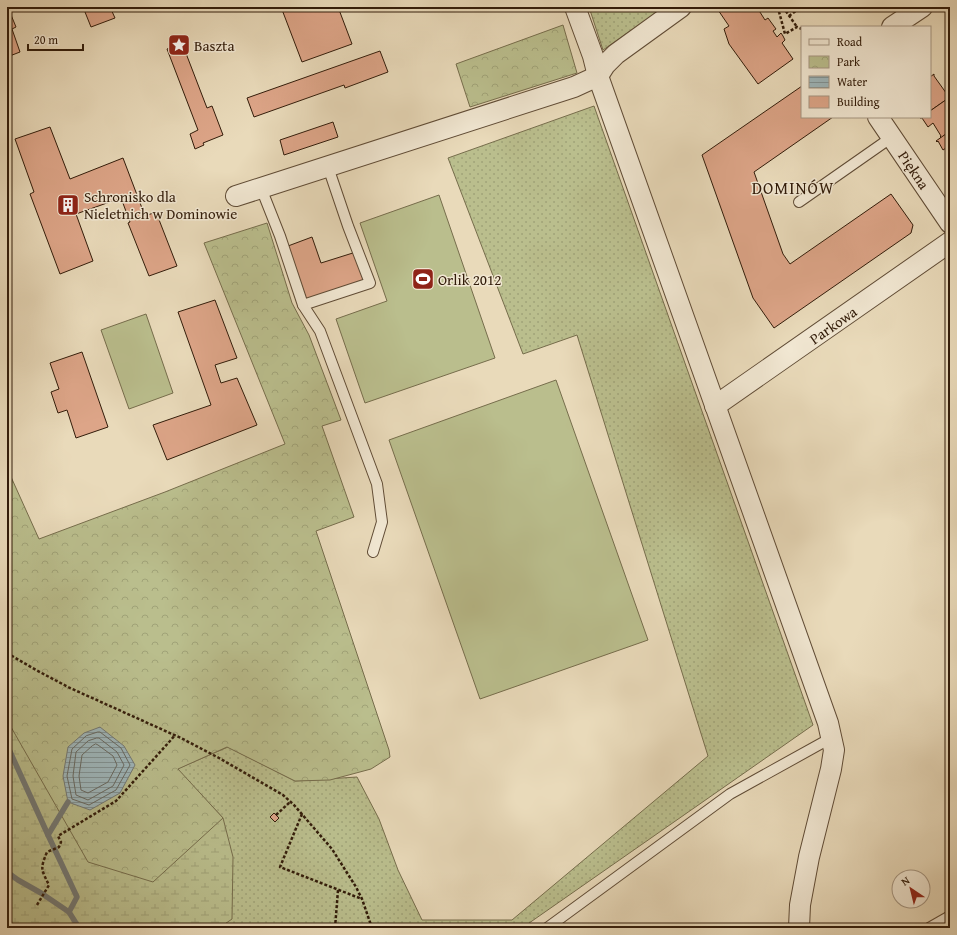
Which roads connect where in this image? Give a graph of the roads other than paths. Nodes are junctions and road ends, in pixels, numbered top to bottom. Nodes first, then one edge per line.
1 (575, 7) edge
2 (681, 7) edge
3 (922, 7) edge
4 (894, 26) edge
5 (598, 76) junction
6 (879, 118) edge
7 (892, 137) junction
8 (328, 167) junction
9 (261, 188) junction
10 (236, 196) dead end
11 (798, 202) dead end
12 (950, 223) edge
13 (950, 242) edge
14 (303, 306) junction
15 (715, 406) junction
16 (373, 552) dead end
17 (831, 738) junction
18 (950, 916) edge
19 (547, 928) edge
20 (799, 928) edge
21 (929, 928) edge

1 - 5 street
2 - 5 street
3 - 4 street
5 - 8 street
5 - 15 street
6 - 7 street, Piękna
7 - 11 lane
7 - 12 street, Piękna
8 - 9 street
8 - 14 lane
9 - 10 street
9 - 14 lane
13 - 15 street, Parkowa
14 - 16 lane
15 - 17 street
17 - 19 lane
17 - 20 street
18 - 21 lane

